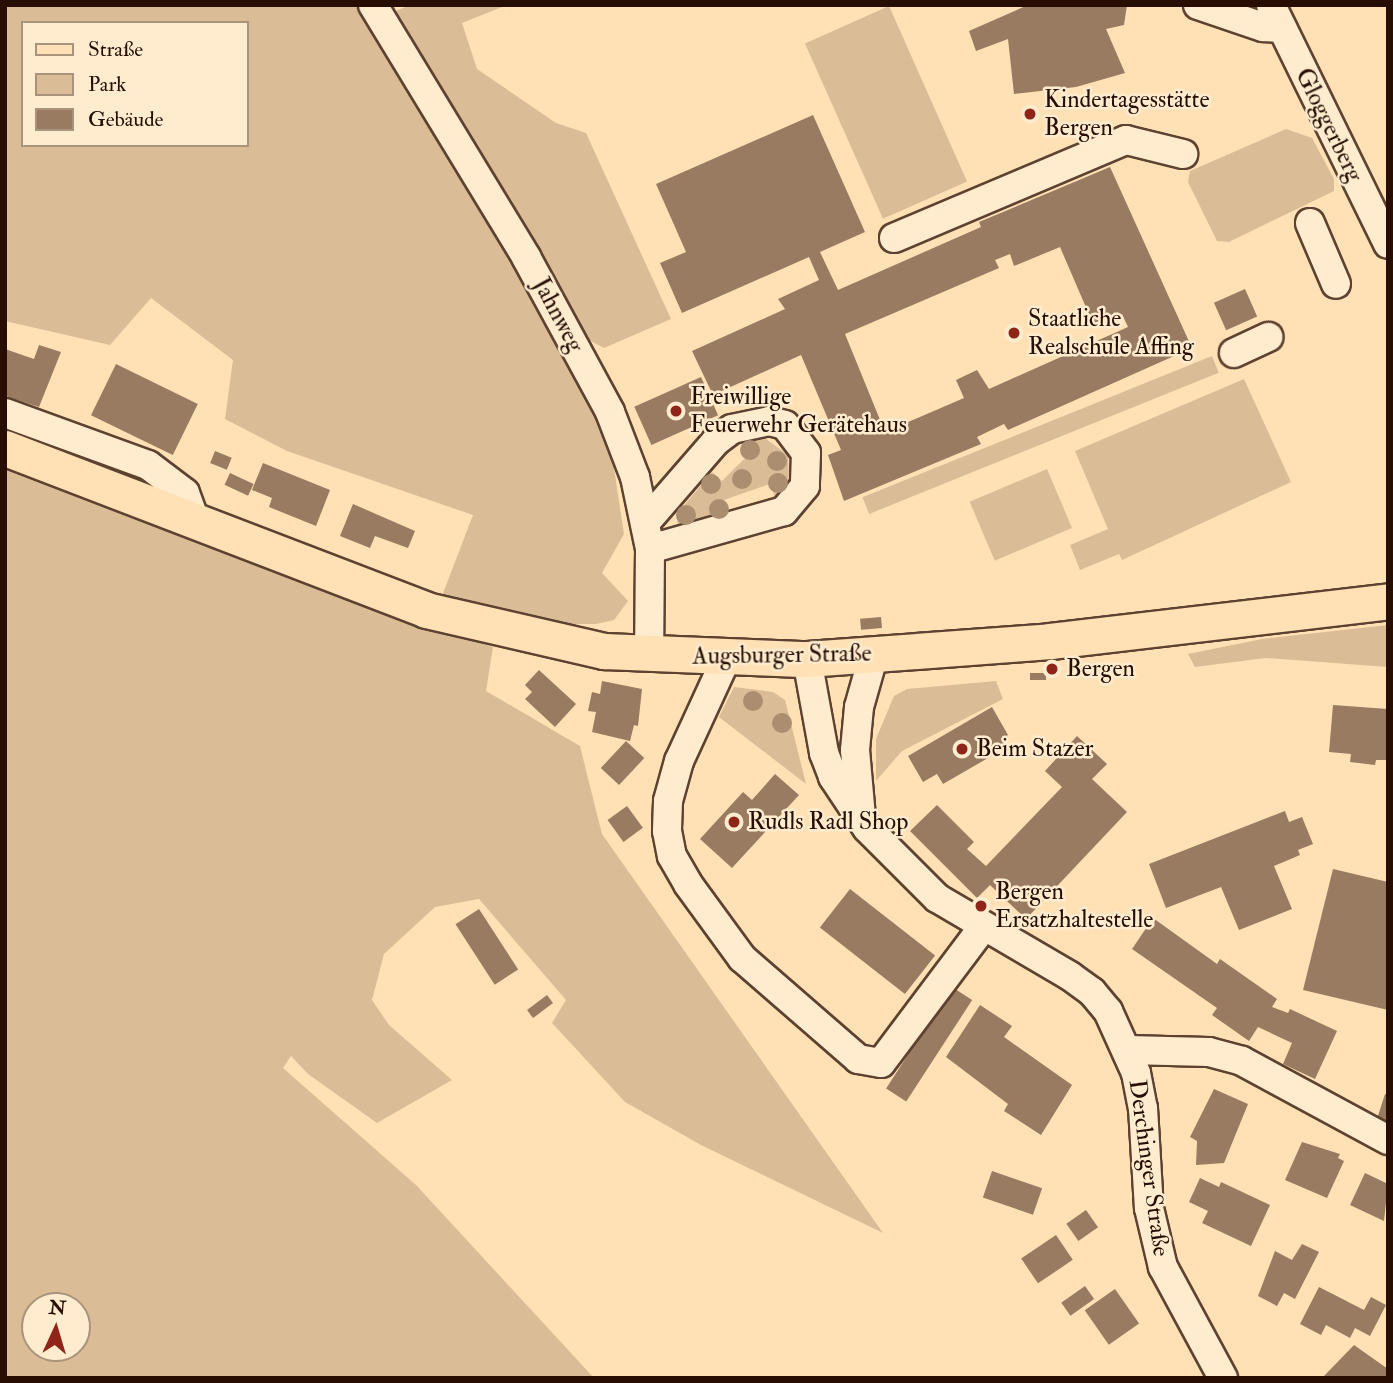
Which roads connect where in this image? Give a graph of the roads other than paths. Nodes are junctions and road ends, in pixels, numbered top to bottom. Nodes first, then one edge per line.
1 (373, 5) edge
2 (1198, 5) edge
3 (1277, 17) edge
4 (1183, 154) dead end
5 (1310, 223) dead end
6 (894, 238) dead end
7 (1388, 244) edge
8 (1336, 284) dead end
9 (1269, 337) dead end
10 (1234, 353) dead end
11 (5, 413) edge
12 (5, 448) edge
13 (195, 520) junction
14 (648, 536) junction
15 (1388, 601) edge
16 (874, 654) junction
17 (649, 656) junction
18 (726, 659) junction
19 (807, 659) junction
20 (862, 820) junction
21 (984, 926) junction
22 (1127, 1050) junction
23 (1388, 1140) edge
24 (1223, 1378) edge

1 - 14 street, Jahnweg
2 - 3 street
3 - 7 street, Gloggerberg
4 - 6 street
5 - 8 street
9 - 10 street
11 - 13 street
12 - 13 main road, Augsburger Straße
13 - 17 main road, Augsburger Straße
14 - 14 street
14 - 17 street, Jahnweg
15 - 16 main road, Augsburger Straße
16 - 19 main road, Augsburger Straße
16 - 20 street
17 - 18 main road, Augsburger Straße
18 - 19 main road, Augsburger Straße
18 - 21 street
19 - 20 street, Derchinger Straße
20 - 21 street, Derchinger Straße
21 - 22 street, Derchinger Straße
22 - 23 street
22 - 24 street, Derchinger Straße

